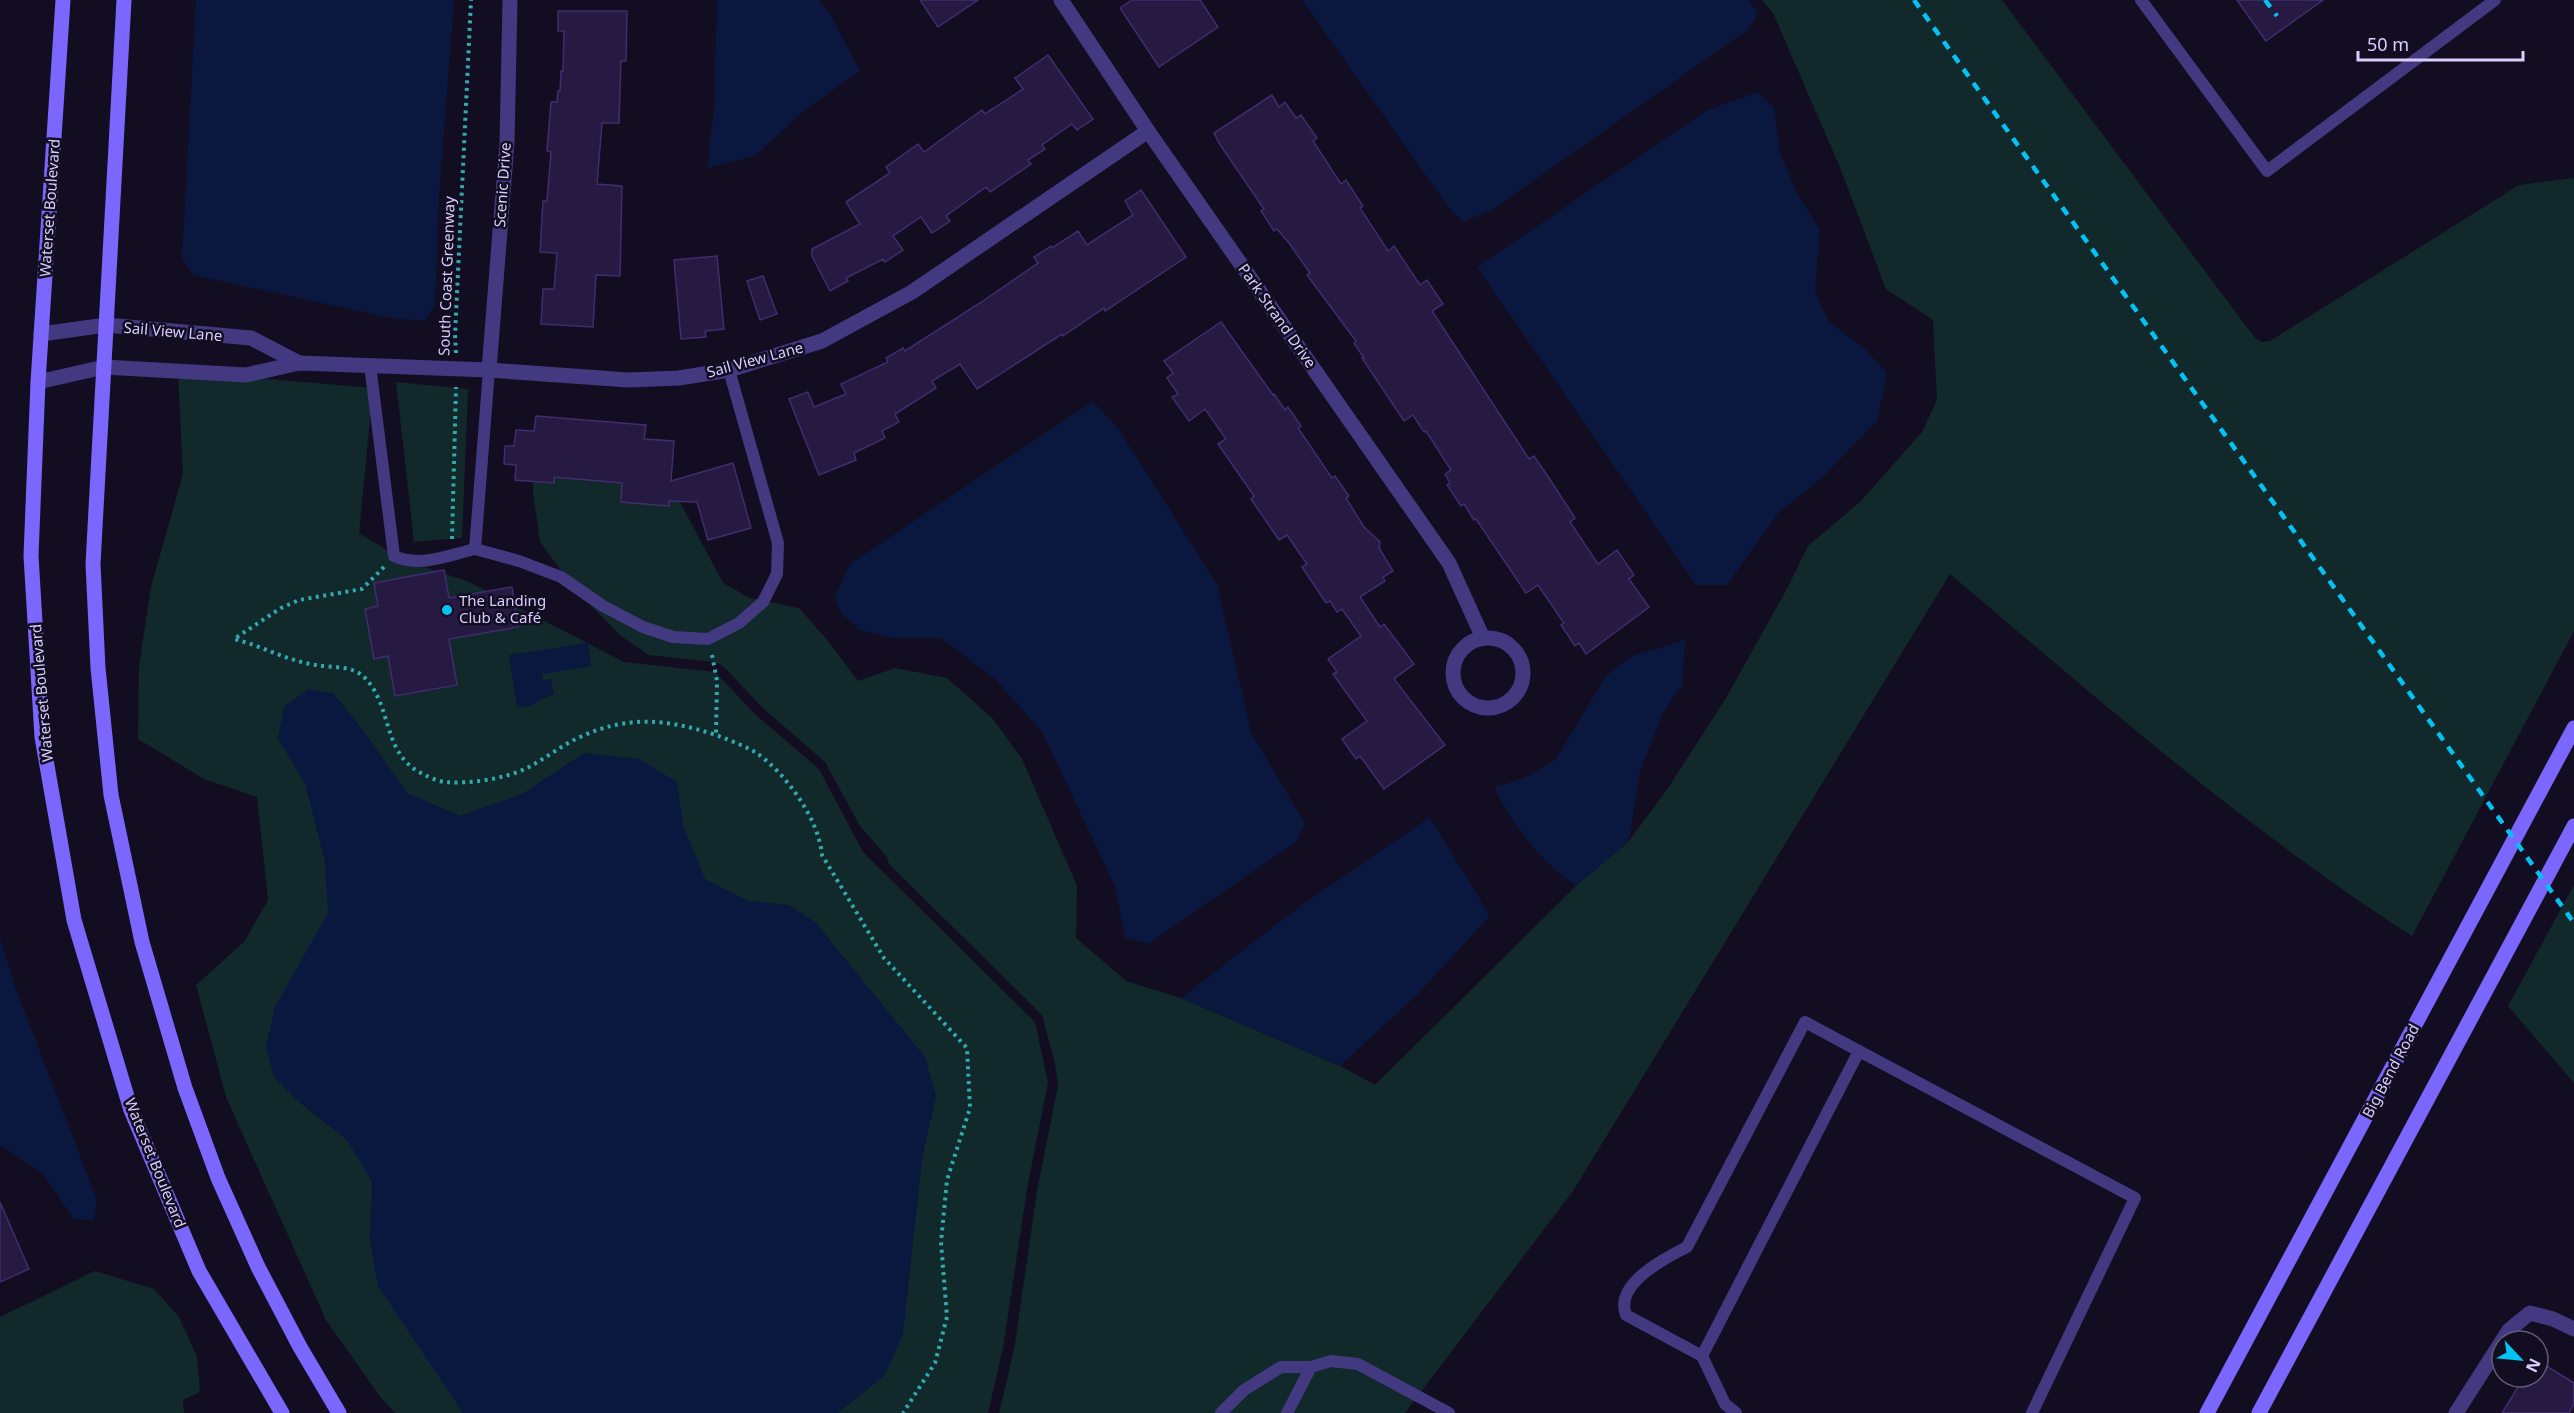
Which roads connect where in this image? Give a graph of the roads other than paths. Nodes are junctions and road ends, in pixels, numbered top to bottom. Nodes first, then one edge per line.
1 (63, 0) edge
2 (124, 0) edge
3 (510, 0) edge
4 (1061, 0) edge
5 (2141, 0) edge
6 (2495, 0) edge
7 (1148, 131) junction
8 (106, 325) junction
9 (41, 334) junction
10 (299, 363) junction
11 (370, 365) junction
12 (104, 367) junction
13 (489, 370) junction
14 (729, 370) junction
15 (38, 382) junction
16 (475, 549) junction
17 (1484, 638) junction
18 (2574, 728) edge
19 (2574, 826) edge
20 (1859, 1051) junction
21 (2574, 1329) edge
22 (1702, 1356) junction
23 (1311, 1367) junction
24 (282, 1413) edge
25 (339, 1413) edge
26 (1221, 1413) edge
27 (1287, 1413) edge
28 (1449, 1413) edge
29 (1736, 1413) edge
30 (2032, 1413) edge
31 (2207, 1413) edge
32 (2259, 1413) edge
33 (2456, 1413) edge

1 - 9 street, Waterset Boulevard
2 - 8 street
3 - 13 street, Scenic Drive
4 - 7 street, Park Strand Drive
5 - 6 lane
7 - 14 street, Sail View Lane
7 - 17 street, Park Strand Drive
8 - 9 street, Sail View Lane
8 - 10 street, Sail View Lane
8 - 12 street
9 - 15 street, Waterset Boulevard
10 - 11 street, Sail View Lane
10 - 12 street, Sail View Lane
11 - 13 street, Sail View Lane
11 - 16 lane
12 - 15 street, Sail View Lane
12 - 25 street
13 - 14 street, Sail View Lane
13 - 16 lane
14 - 16 lane
15 - 24 street, Waterset Boulevard
17 - 17 street
18 - 31 street, Big Bend Road
19 - 32 street
20 - 22 lane
20 - 22 lane
20 - 30 lane
21 - 33 street
22 - 29 lane
23 - 26 lane
23 - 27 lane
23 - 28 lane

